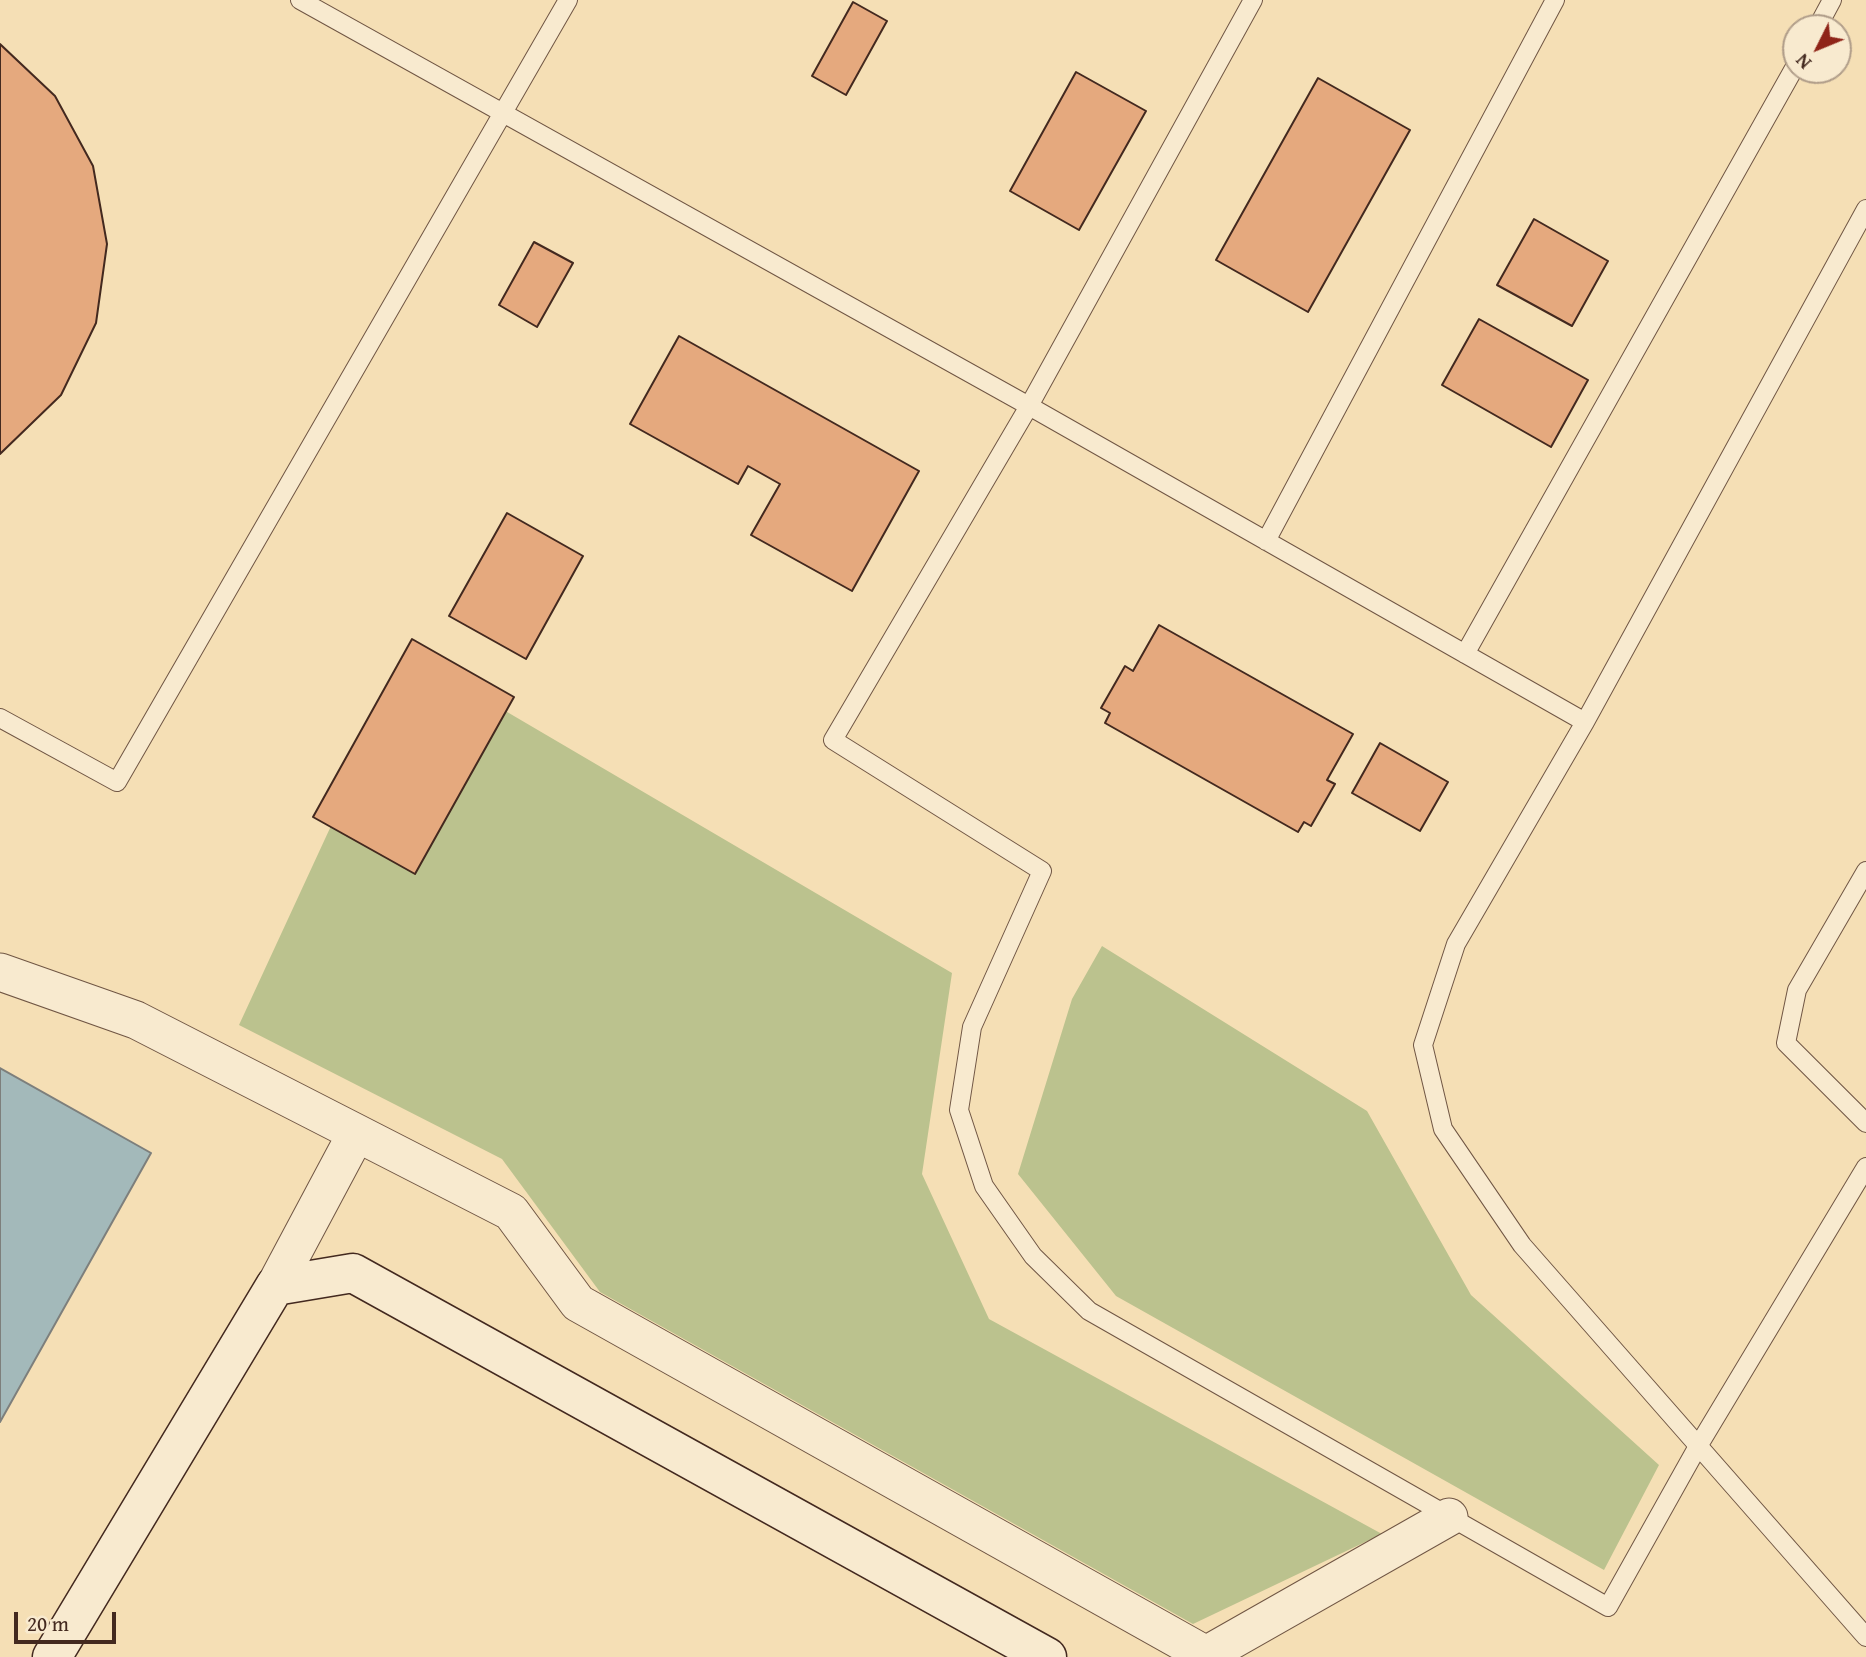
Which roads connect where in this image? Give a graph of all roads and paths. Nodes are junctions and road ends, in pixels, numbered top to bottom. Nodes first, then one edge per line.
1 (300, 0) edge
2 (568, 0) edge
3 (1253, 0) edge
4 (1555, 0) edge
5 (1785, 84) edge
6 (504, 113) junction
7 (1866, 209) edge
8 (1029, 406) junction
9 (1266, 541) junction
10 (1465, 654) junction
11 (0, 718) edge
12 (1585, 722) junction
13 (1866, 871) edge
14 (0, 972) edge
15 (1866, 1123) edge
16 (356, 1134) junction
17 (1866, 1167) edge
18 (275, 1286) junction
19 (1697, 1447) junction
20 (1449, 1517) junction
21 (1866, 1637) edge
22 (52, 1657) edge
23 (1047, 1657) edge

1 - 6 lane
2 - 6 lane
3 - 8 lane
4 - 9 lane
5 - 10 lane
6 - 8 lane
6 - 11 lane
7 - 12 lane
8 - 9 lane
8 - 20 lane
9 - 10 lane
10 - 12 lane
12 - 19 lane
13 - 15 lane
14 - 16 street
16 - 18 street
16 - 20 street
17 - 19 lane
18 - 22 street
18 - 23 street
19 - 20 lane
19 - 21 lane

